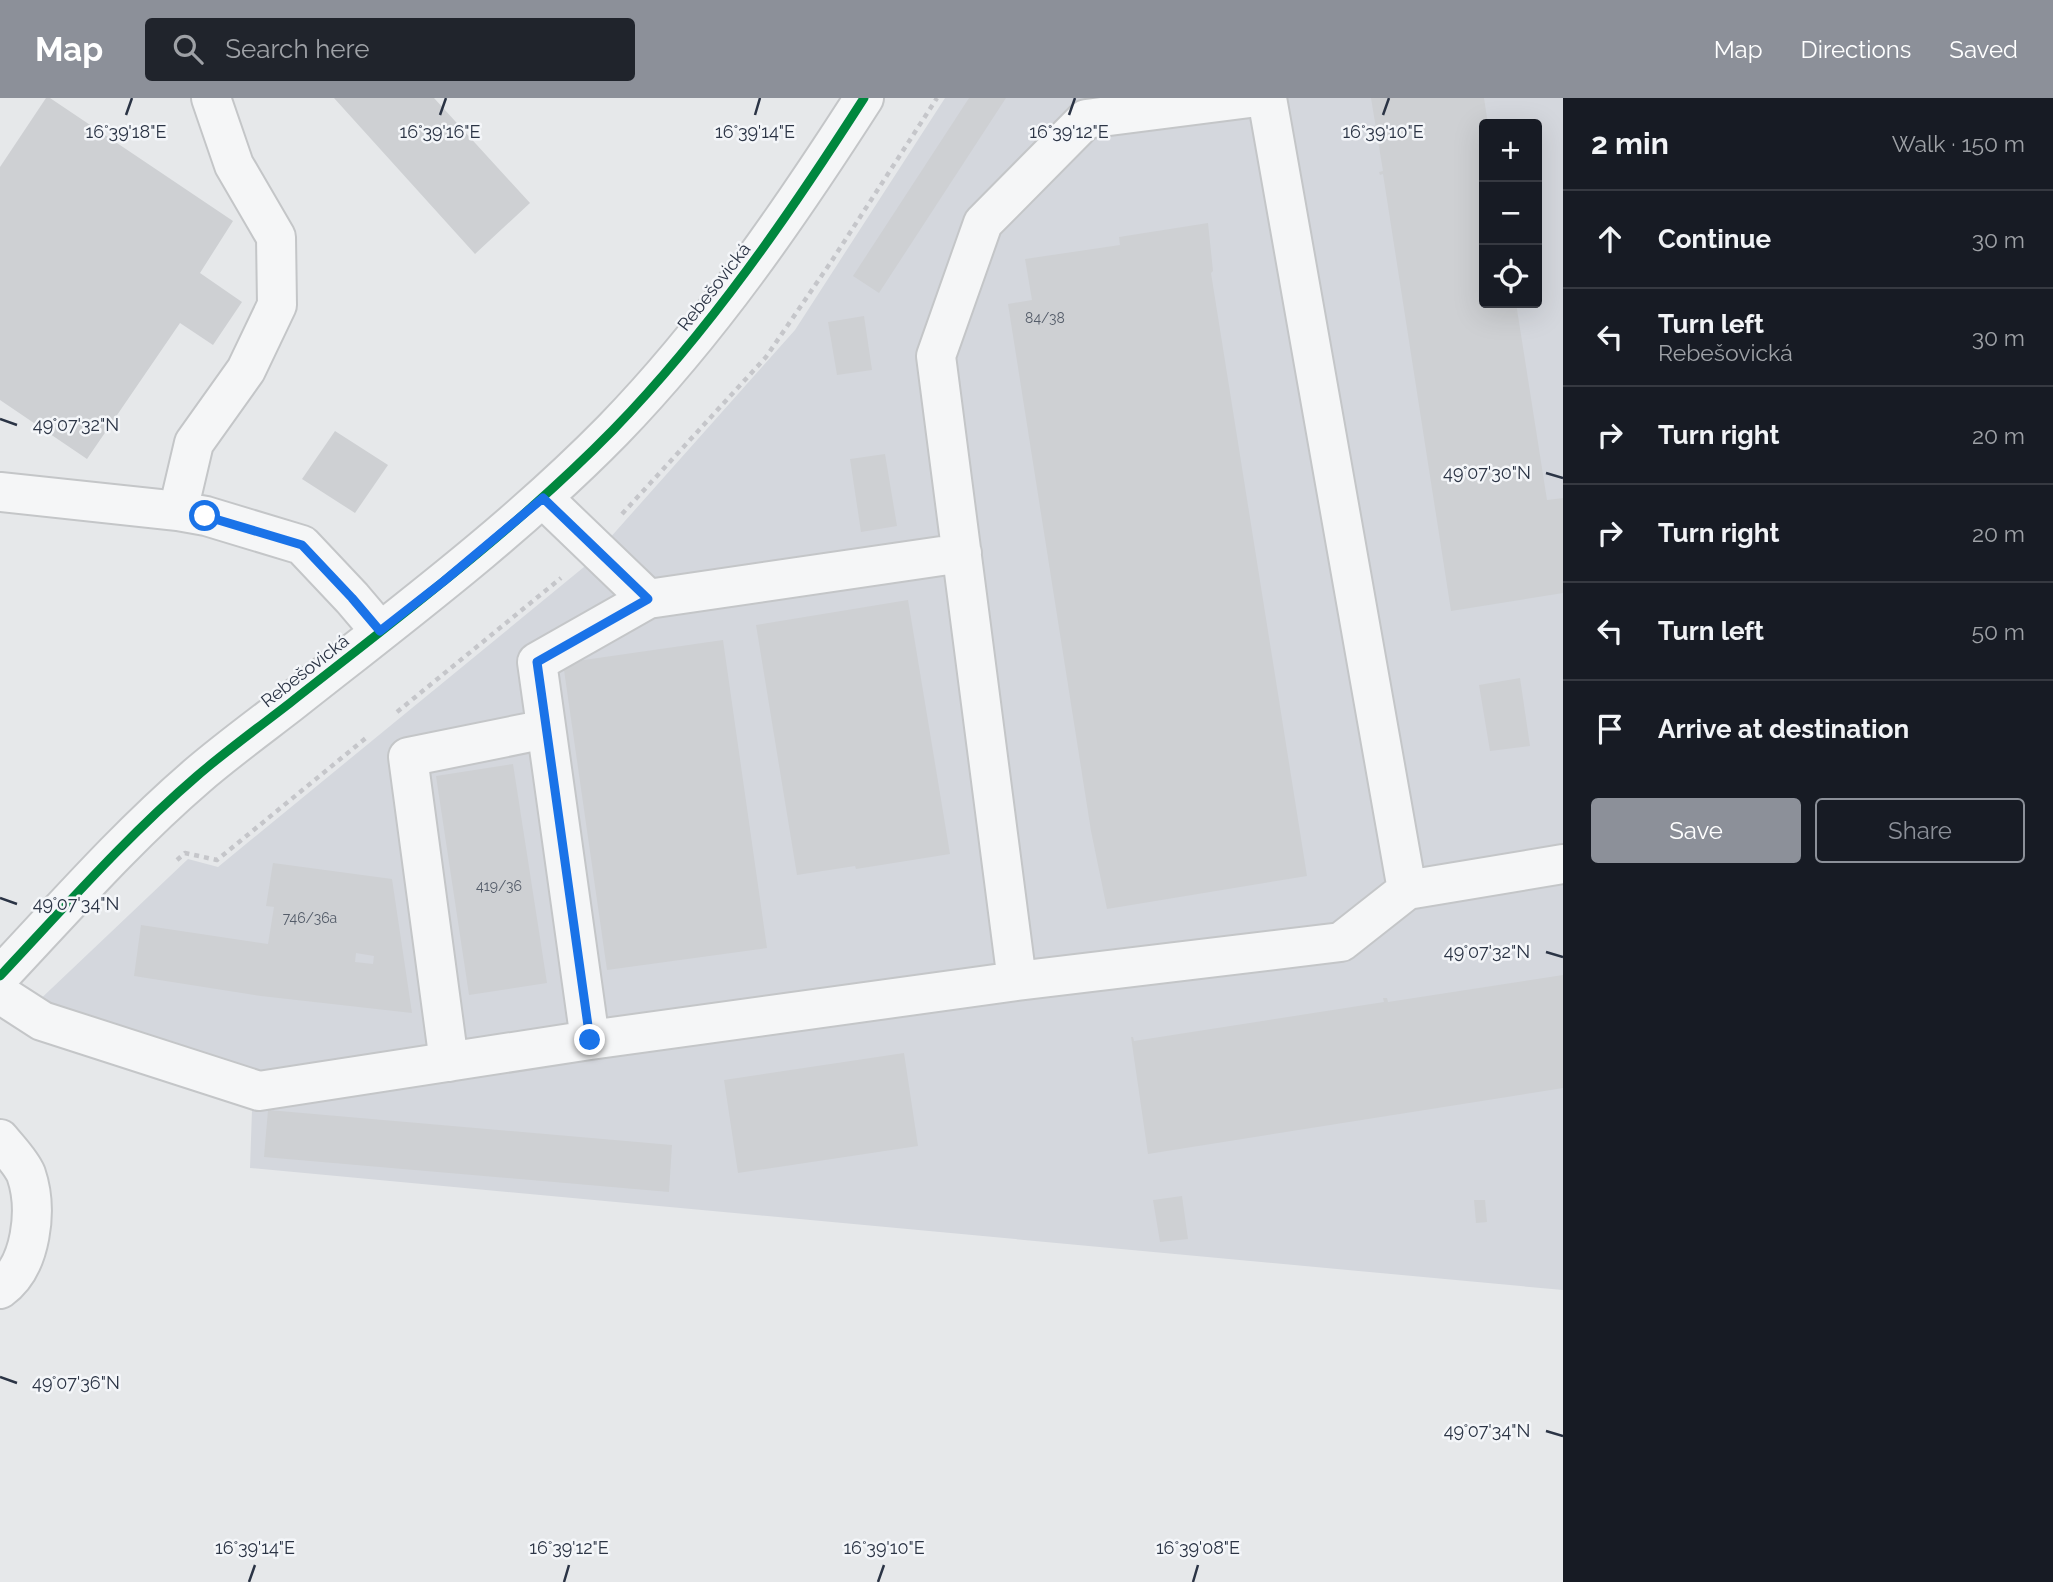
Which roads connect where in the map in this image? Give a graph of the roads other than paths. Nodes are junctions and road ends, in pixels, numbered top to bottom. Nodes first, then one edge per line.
1 (211, 98) edge
2 (864, 98) edge
3 (1250, 98) edge
4 (1267, 98) edge
5 (0, 492) edge
6 (543, 498) junction
7 (178, 511) junction
8 (962, 553) junction
9 (648, 599) junction
10 (380, 631) junction
11 (546, 729) junction
12 (1563, 864) edge
13 (1407, 890) junction
14 (0, 976) edge
15 (1017, 981) junction
16 (0, 993) edge
17 (590, 1040) junction
18 (449, 1062) junction
19 (0, 1139) edge
20 (0, 1289) edge

1 - 7 street
2 - 6 street, Rebešovická
3 - 8 street
4 - 13 street
5 - 7 street
6 - 9 street
6 - 10 street, Rebešovická
7 - 10 street
8 - 9 street
8 - 15 street
9 - 11 street
10 - 14 street, Rebešovická
11 - 17 street
11 - 18 street
12 - 13 street
13 - 15 street
15 - 17 street
16 - 18 street
17 - 18 street
19 - 20 street

